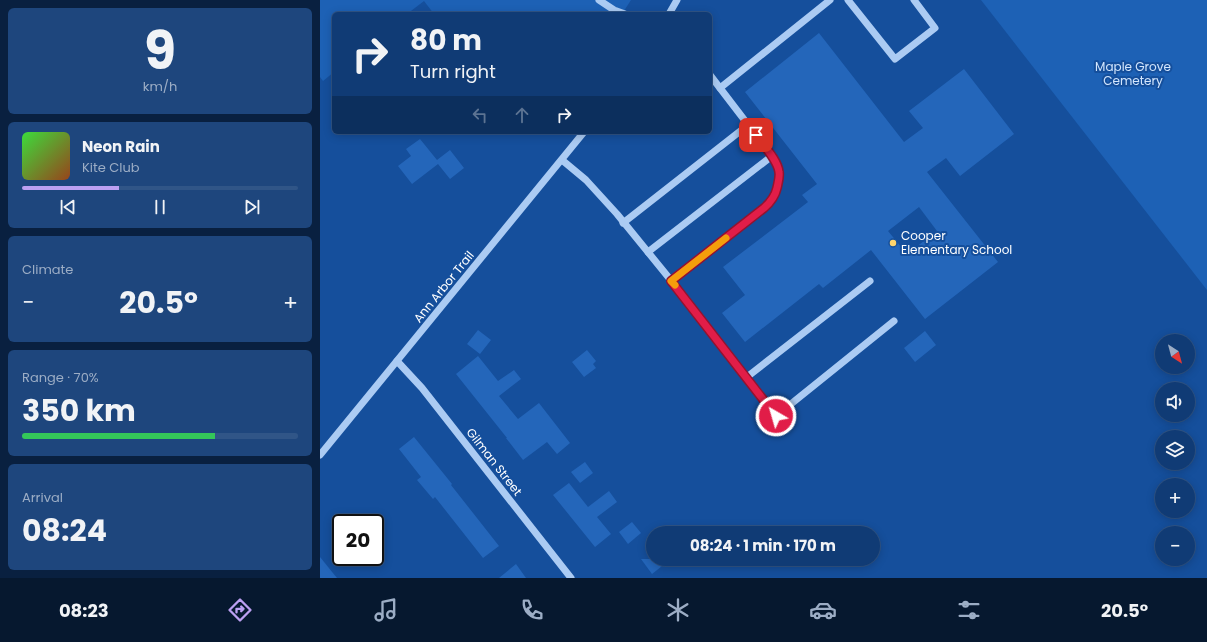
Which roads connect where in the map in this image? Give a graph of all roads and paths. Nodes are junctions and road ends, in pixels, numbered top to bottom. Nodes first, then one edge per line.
1 (599, 0) edge
2 (676, 0) edge
3 (830, 0) edge
4 (848, 0) edge
5 (914, 0) edge
6 (620, 12) edge
7 (670, 12) edge
8 (712, 78) edge
9 (720, 88) junction
10 (748, 125) junction
11 (582, 134) edge
12 (772, 156) junction
13 (562, 160) junction
14 (623, 222) junction
15 (648, 252) junction
16 (671, 281) junction
17 (870, 281) dead end
18 (894, 321) dead end
19 (397, 361) junction
20 (747, 378) junction
21 (320, 455) edge
22 (571, 578) edge

1 - 6 street
2 - 7 street
3 - 9 street
4 - 5 street
8 - 9 street
9 - 10 street
10 - 12 street
10 - 14 street
11 - 13 street, Ann Arbor Trail
12 - 15 street
12 - 16 street
13 - 14 street
13 - 19 street, Ann Arbor Trail
14 - 15 street
15 - 16 street
16 - 20 street
17 - 20 street
18 - 20 street
19 - 21 street, Ann Arbor Trail
19 - 22 street, Gilman Street

